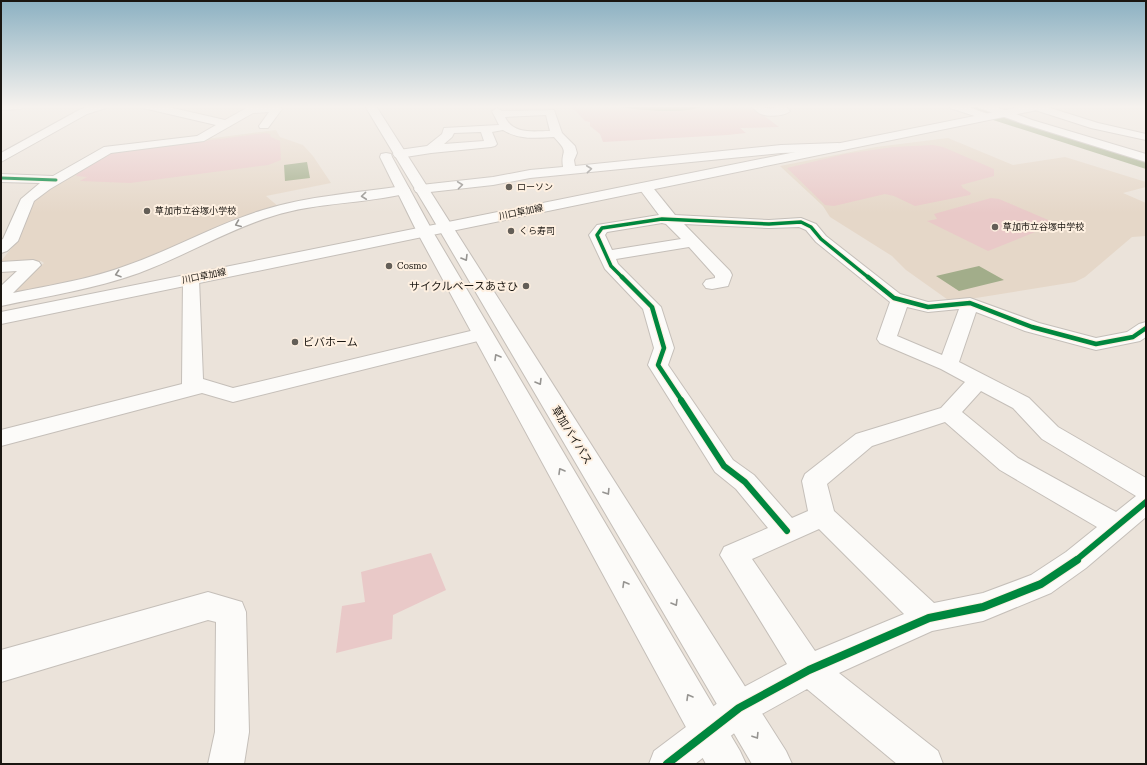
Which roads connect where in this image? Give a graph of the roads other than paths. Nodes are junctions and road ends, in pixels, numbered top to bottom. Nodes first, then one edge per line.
1 (30, 142) edge
2 (177, 142) edge
3 (381, 142) edge
4 (392, 142) edge
5 (440, 142) edge
6 (490, 142) edge
7 (565, 142) edge
8 (862, 142) edge
9 (1068, 142) edge
10 (1093, 142) edge
11 (838, 147) junction
12 (431, 149) junction
13 (399, 154) junction
14 (1, 158) edge
15 (1146, 158) edge
16 (1146, 168) edge
17 (570, 170) junction
18 (1, 178) edge
19 (56, 180) junction
20 (645, 186) junction
21 (412, 190) junction
22 (670, 219) junction
23 (435, 230) junction
24 (693, 242) junction
25 (1, 248) edge
26 (606, 256) junction
27 (1, 267) edge
28 (191, 279) junction
29 (712, 284) dead end
30 (1, 295) edge
31 (900, 300) junction
32 (1, 301) edge
33 (970, 303) junction
34 (1, 318) edge
35 (483, 334) junction
36 (1142, 337) edge
37 (948, 365) junction
38 (979, 380) junction
39 (193, 388) junction
40 (949, 413) junction
41 (1, 438) edge
42 (1146, 490) edge
43 (1146, 502) edge
44 (822, 516) junction
45 (1118, 526) junction
46 (787, 531) junction
47 (929, 618) junction
48 (1, 666) edge
49 (808, 670) junction
50 (739, 708) junction
51 (708, 731) junction
52 (226, 764) edge
53 (667, 764) edge
54 (727, 764) edge
55 (774, 764) edge
56 (925, 764) edge

1 - 14 street
2 - 19 street
3 - 21 main road, 草加バイパス
4 - 13 main road, 草加バイパス
5 - 12 street
6 - 12 street
7 - 17 street
8 - 11 main road, 川口草加線
9 - 16 street
10 - 15 street
17 -> 11 street
11 - 20 main road, 川口草加線
12 - 13 street
13 - 21 main road, 草加バイパス
21 -> 17 street
18 - 19 street
19 - 25 street
20 - 22 street
20 - 23 main road, 川口草加線
21 - 23 main road, 草加バイパス
21 -> 32 street
22 - 24 street
22 - 26 street
22 - 31 street
23 - 28 main road, 川口草加線
23 - 35 main road, 草加バイパス
23 -> 50 main road, 草加バイパス
24 - 26 street
24 - 29 street
26 - 46 street
27 - 30 street
28 - 34 main road, 川口草加線
28 - 39 street
31 - 33 street
31 - 37 street
33 - 36 street
33 - 37 street
35 - 39 street
51 -> 35 main road, 草加バイパス
37 - 38 street
38 - 40 street
38 - 42 street
39 - 41 street
40 - 44 street
40 - 45 street
43 - 45 street
44 - 46 street
44 - 47 street
45 - 47 street
46 - 49 street
47 - 49 street
48 - 52 street
49 - 50 street
49 - 56 street
50 - 51 street
50 -> 55 main road, 草加バイパス
51 - 53 street
51 - 54 main road, 草加バイパス

